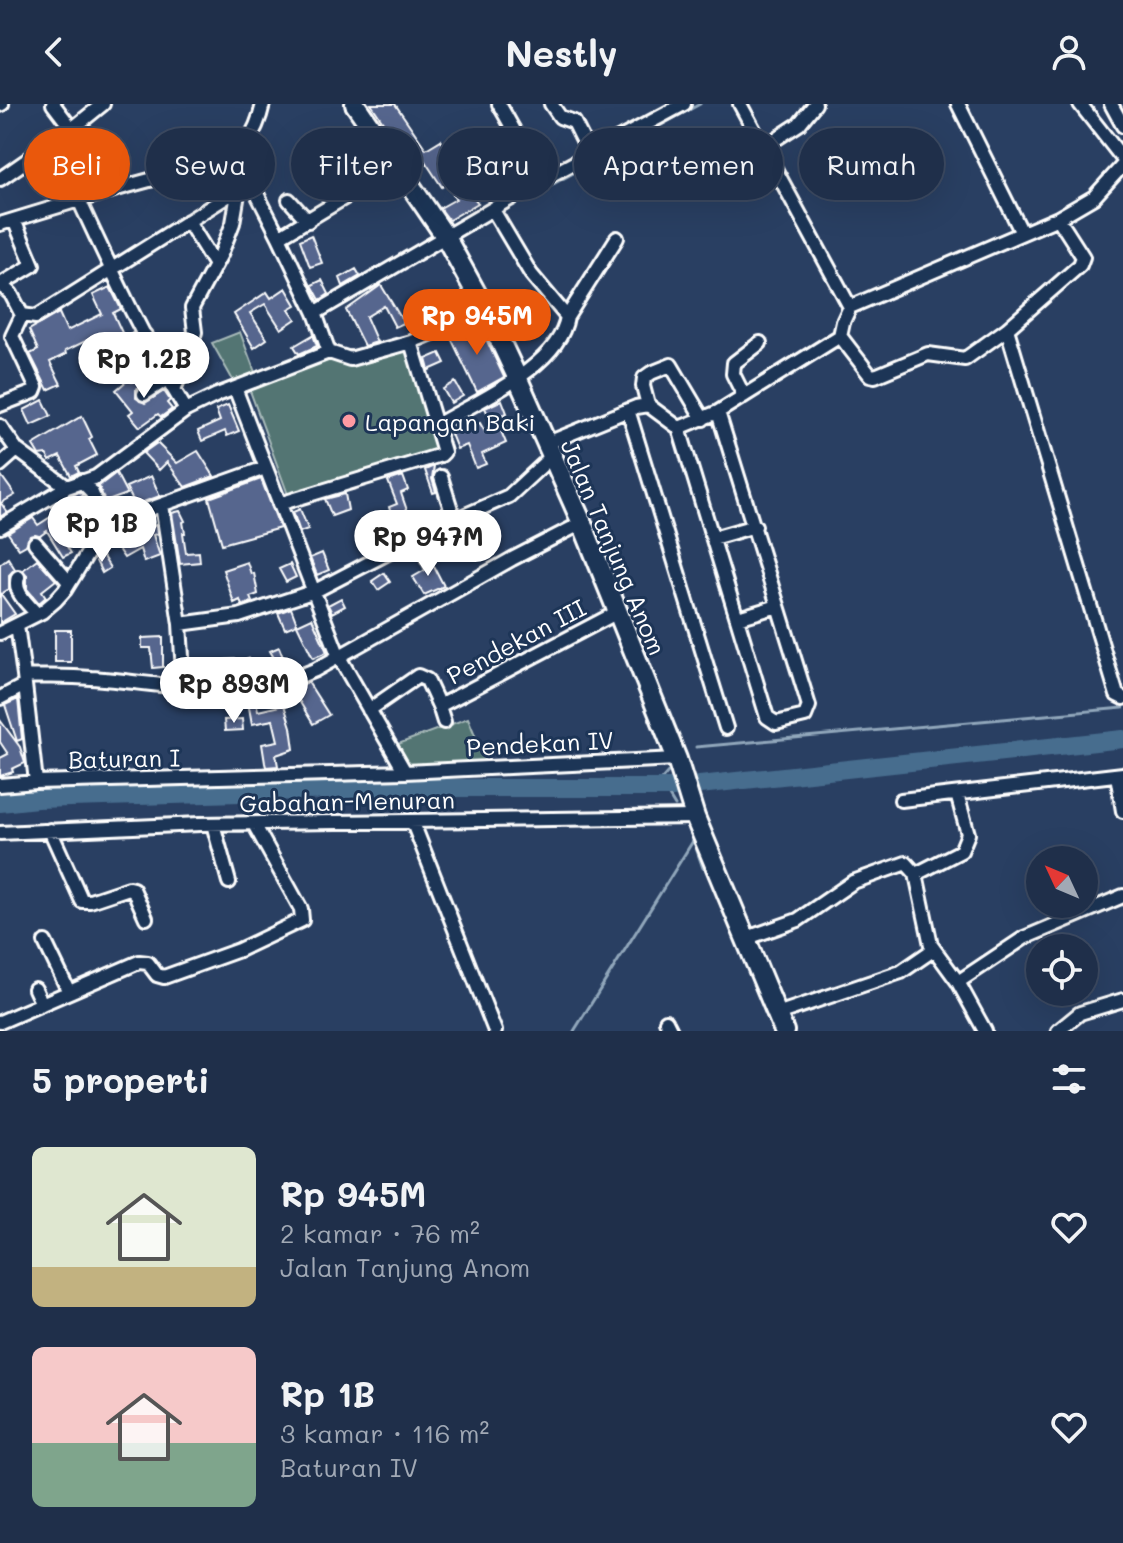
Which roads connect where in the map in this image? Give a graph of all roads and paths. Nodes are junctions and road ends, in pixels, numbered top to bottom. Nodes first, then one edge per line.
1 (53, 104) edge
2 (103, 104) edge
3 (263, 104) edge
4 (355, 104) edge
5 (499, 104) edge
6 (551, 104) edge
7 (684, 104) edge
8 (740, 104) edge
9 (815, 104) edge
10 (958, 104) edge
11 (1080, 104) edge
12 (1111, 104) edge
13 (1123, 126) edge
14 (71, 128) edge
15 (73, 128) edge
16 (372, 128) edge
17 (513, 128) edge
18 (577, 128) edge
19 (639, 128) edge
20 (752, 128) edge
21 (783, 134) edge
22 (24, 162) edge
23 (1123, 162) edge
24 (0, 179) edge
25 (130, 186) edge
26 (783, 186) edge
27 (79, 200) joint
28 (220, 200) edge
29 (237, 200) edge
30 (260, 200) edge
31 (289, 200) dead end
32 (342, 200) edge
33 (422, 200) edge
34 (509, 200) edge
35 (493, 210) junction
36 (1058, 218) junction
37 (14, 220) junction
38 (188, 221) junction
39 (308, 221) junction
40 (0, 224) edge
41 (1022, 233) junction
42 (445, 236) junction
43 (279, 237) junction
44 (617, 238) dead end
45 (215, 265) junction
46 (111, 269) junction
47 (1, 284) edge
48 (850, 307) junction
49 (486, 311) junction
50 (315, 313) junction
51 (22, 315) junction
52 (567, 317) junction
53 (1007, 329) junction
54 (145, 335) junction
55 (840, 336) junction
56 (411, 342) junction
57 (760, 343) dead end
58 (329, 352) junction
59 (108, 357) dead end
60 (517, 377) junction
61 (170, 384) junction
62 (235, 388) junction
63 (144, 394) dead end
64 (744, 396) junction
65 (0, 405) edge
66 (648, 405) junction
67 (186, 410) junction
68 (628, 410) junction
69 (718, 412) junction
70 (703, 419) junction
71 (437, 425) junction
72 (0, 426) edge
73 (679, 428) junction
74 (17, 450) junction
75 (548, 451) junction
76 (0, 465) edge
77 (265, 468) junction
78 (96, 477) junction
79 (441, 477) dead end
80 (81, 481) junction
81 (67, 487) junction
82 (91, 491) junction
83 (279, 504) junction
84 (162, 505) junction
85 (454, 519) junction
86 (582, 523) junction
87 (105, 525) junction
88 (755, 526) junction
89 (0, 527) edge
90 (713, 538) junction
91 (35, 543) dead end
92 (18, 577) dead end
93 (69, 582) junction
94 (315, 591) junction
95 (778, 606) junction
96 (616, 613) junction
97 (37, 614) junction
98 (738, 618) junction
99 (180, 624) junction
100 (17, 625) junction
101 (0, 633) edge
102 (339, 657) junction
103 (23, 681) junction
104 (184, 689) junction
105 (0, 698) edge
106 (1123, 698) edge
107 (439, 706) junction
108 (369, 710) junction
109 (444, 722) dead end
110 (726, 728) dead end
111 (679, 764) junction
112 (405, 772) junction
113 (1120, 774) edge
114 (36, 782) junction
115 (0, 785) edge
116 (957, 794) junction
117 (901, 800) dead end
118 (693, 810) junction
119 (1123, 811) edge
120 (413, 823) junction
121 (213, 824) junction
122 (254, 824) junction
123 (50, 830) junction
124 (0, 833) edge
125 (916, 874) junction
126 (229, 882) dead end
127 (1123, 896) edge
128 (146, 918) dead end
129 (747, 938) junction
130 (45, 942) dead end
131 (933, 950) junction
132 (958, 982) junction
133 (35, 989) dead end
134 (69, 992) junction
135 (1123, 1000) edge
136 (42, 1004) junction
137 (0, 1022) edge
138 (780, 1022) edge
139 (495, 1031) edge
140 (985, 1031) edge
141 (1058, 1031) edge

1 - 14 street
2 - 15 street
3 - 25 street
4 - 16 main road, Jalan Tanjung Anom
5 - 17 street
6 - 18 street
7 - 19 street
8 - 20 street
9 - 21 street
10 - 41 street
11 - 23 street
12 - 13 street
22 - 24 street
23 - 36 street
26 - 48 street
27 - 37 street
27 - 46 street
28 - 38 street
29 - 45 street
30 - 43 street
31 - 39 street
32 - 39 street
33 - 42 main road, Jalan Tanjung Anom
34 - 35 street
35 - 42 street
35 - 52 street
36 - 41 street
36 - 53 street
37 - 40 street
37 - 47 street
38 - 45 street
38 - 46 street
39 - 43 street
41 - 48 street
42 - 49 main road, Jalan Tanjung Anom
42 - 50 street
43 - 50 street
44 - 52 street
45 - 61 street
46 - 51 street
46 - 54 street
47 - 51 street
48 - 55 street
49 - 56 street
49 - 60 main road, Jalan Tanjung Anom
50 - 58 street
51 - 65 street
52 - 60 street
53 - 55 street
53 - 106 street
54 - 59 street
54 - 61 street
55 - 64 street
56 - 58 street
56 - 71 street
57 - 64 street
58 - 62 street
60 - 71 street
60 - 75 main road, Jalan Tanjung Anom
61 - 63 street
61 - 67 street
62 - 67 street
62 - 77 street
64 - 69 street
66 - 68 street
66 - 70 street
66 - 73 street
67 - 78 street
68 - 75 street
68 - 110 street
69 - 70 street
69 - 88 street
70 - 73 street
71 - 83 street
72 - 74 street
73 - 90 street
74 - 76 street
74 - 81 street
75 - 85 street
75 - 86 main road, Jalan Tanjung Anom
77 - 83 street
77 - 84 street
78 - 80 street
78 - 82 street
79 - 85 street
80 - 81 street
80 - 82 street
81 - 89 street
82 - 87 street
83 - 94 street
84 - 87 street
84 - 99 street
85 - 94 street
86 - 96 main road, Jalan Tanjung Anom
86 - 102 street
87 - 93 street
88 - 90 street
88 - 95 street
90 - 98 street
91 - 93 street
92 - 97 street
93 - 97 street
94 - 99 street
94 - 102 street
95 - 98 street
95 - 98 street
96 - 107 street, Pendekan III
96 - 111 main road, Jalan Tanjung Anom
97 - 100 street
99 - 104 street
100 - 101 street
100 - 103 street
102 - 104 street
102 - 108 street
103 - 104 street
103 - 105 street
103 - 114 street
107 - 108 street, Pendekan III
107 - 109 street
108 - 112 street
111 - 112 street, Pendekan IV
111 - 118 main road, Jalan Tanjung Anom
112 - 114 street, Baturan I
113 - 116 street
113 - 119 street
114 - 115 street, Baturan I
116 - 117 street
116 - 125 street
118 - 120 street, Gabahan-Menuran
118 - 129 main road, Jalan Tanjung Anom
120 - 122 street, Gabahan-Menuran
120 - 139 street
121 - 122 street, Gabahan-Menuran
121 - 123 street, Gabahan-Menuran
121 - 126 street
122 - 134 street
123 - 124 street, Gabahan-Menuran
123 - 128 street
125 - 129 street
125 - 131 street
127 - 132 street
129 - 138 main road, Jalan Tanjung Anom
130 - 134 street
131 - 132 street
131 - 138 street
132 - 140 street
133 - 136 street
134 - 136 street
135 - 141 street
136 - 137 street

